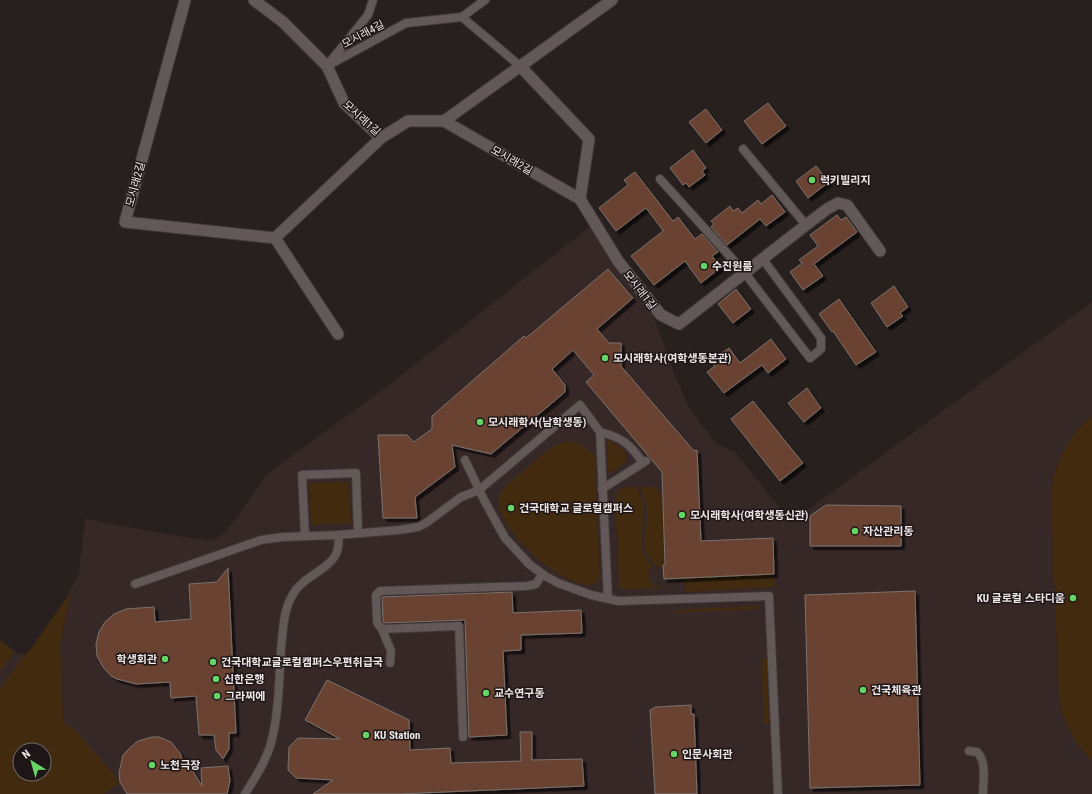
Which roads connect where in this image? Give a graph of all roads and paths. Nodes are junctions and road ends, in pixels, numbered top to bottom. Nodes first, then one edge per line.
1 (185, 0) edge
2 (254, 0) edge
3 (373, 0) edge
4 (485, 0) edge
5 (612, 0) edge
6 (462, 17) junction
7 (327, 66) junction
8 (520, 66) junction
9 (444, 121) junction
10 (381, 138) junction
11 (743, 149) dead end
12 (660, 179) dead end
13 (580, 199) junction
14 (806, 225) junction
15 (275, 238) junction
16 (880, 251) dead end
17 (762, 258) junction
18 (744, 272) junction
19 (338, 334) dead end
20 (600, 432) junction
21 (465, 460) dead end
22 (602, 488) junction
23 (479, 490) junction
24 (358, 533) junction
25 (338, 535) junction
26 (305, 536) junction
27 (542, 574) junction
28 (135, 584) dead end
29 (608, 599) junction
30 (382, 629) junction
31 (390, 662) dead end
32 (463, 737) dead end
33 (969, 751) dead end
34 (245, 794) edge
35 (778, 794) edge
36 (983, 794) edge

1 - 15 street, 모시래2길
2 - 7 street, 모시래1길
3 - 7 lane, 모시래4길
4 - 6 lane
5 - 8 street
6 - 7 lane, 모시래4길
6 - 8 lane
7 - 10 street, 모시래1길
8 - 9 street
8 - 13 street
9 - 10 street, 모시래1길
9 - 13 street, 모시래2길
10 - 15 street
11 - 14 lane
12 - 18 lane
13 - 18 street, 모시래1길
14 - 16 street, 모시래1길
14 - 17 street, 모시래1길
15 - 19 street
17 - 18 street, 모시래1길
17 - 18 lane
20 - 22 lane
20 - 22 lane
20 - 23 lane
21 - 23 lane
22 - 29 lane
23 - 24 lane
23 - 27 lane
24 - 25 lane
24 - 26 lane
25 - 26 lane
25 - 34 lane
26 - 28 lane
27 - 29 lane
27 - 30 lane
29 - 35 lane
30 - 31 lane
30 - 32 lane
33 - 36 lane

